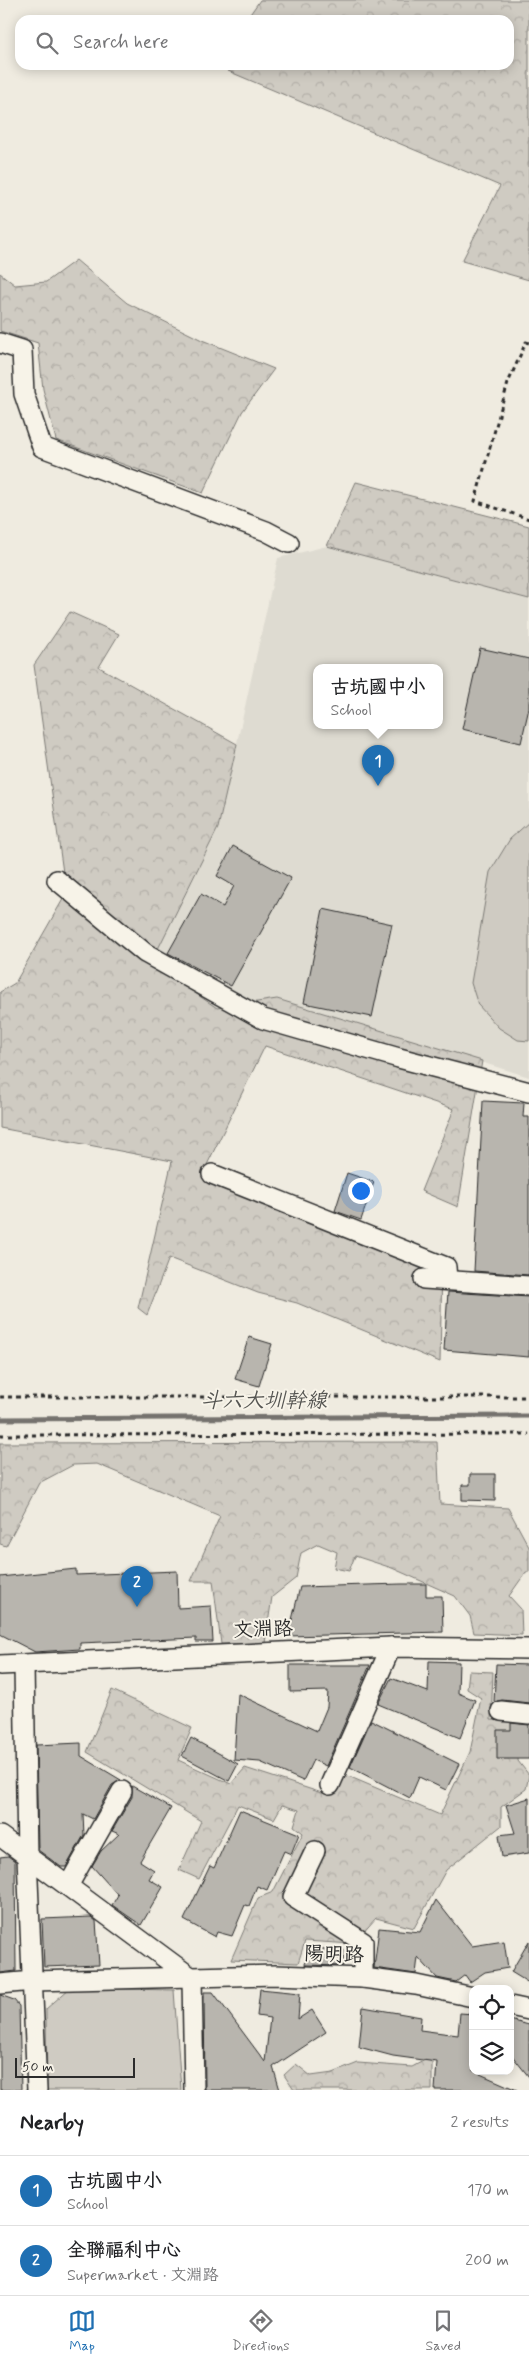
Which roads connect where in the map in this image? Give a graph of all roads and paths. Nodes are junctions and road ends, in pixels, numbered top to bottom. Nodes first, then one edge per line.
1 (0, 343) edge
2 (529, 343) edge
3 (529, 519) edge
4 (289, 543) dead end
5 (57, 880) dead end
6 (529, 1092) edge
7 (212, 1174) dead end
8 (424, 1279) dead end
9 (448, 1280) junction
10 (529, 1286) edge
11 (0, 1397) edge
12 (529, 1397) edge
13 (529, 1434) edge
14 (0, 1435) edge
15 (391, 1647) junction
16 (529, 1649) edge
17 (24, 1664) junction
18 (0, 1665) edge
19 (501, 1711) dead end
20 (529, 1714) edge
21 (330, 1785) dead end
22 (122, 1791) dead end
23 (0, 1836) edge
24 (315, 1851) dead end
25 (27, 1857) junction
26 (68, 1886) junction
27 (192, 1978) junction
28 (363, 1978) junction
29 (32, 1981) junction
30 (0, 1984) edge
31 (469, 1996) edge
32 (514, 2007) edge
33 (529, 2010) edge
34 (37, 2090) edge
35 (194, 2090) edge

1 - 4 street
2 - 3 path
5 - 6 street
7 - 9 street
8 - 9 street
9 - 10 street
11 - 12 path
13 - 14 path
15 - 16 street, 文淵路
15 - 17 street, 文淵路
15 - 21 street
17 - 18 street, 文淵路
17 - 25 street
19 - 20 street
22 - 26 street
23 - 25 street
24 - 28 street
25 - 26 street
25 - 29 street
26 - 27 street
27 - 28 street, 陽明路
27 - 29 street, 陽明路
27 - 35 street
28 - 31 street, 陽明路
29 - 30 street, 陽明路
29 - 34 street
32 - 33 street

